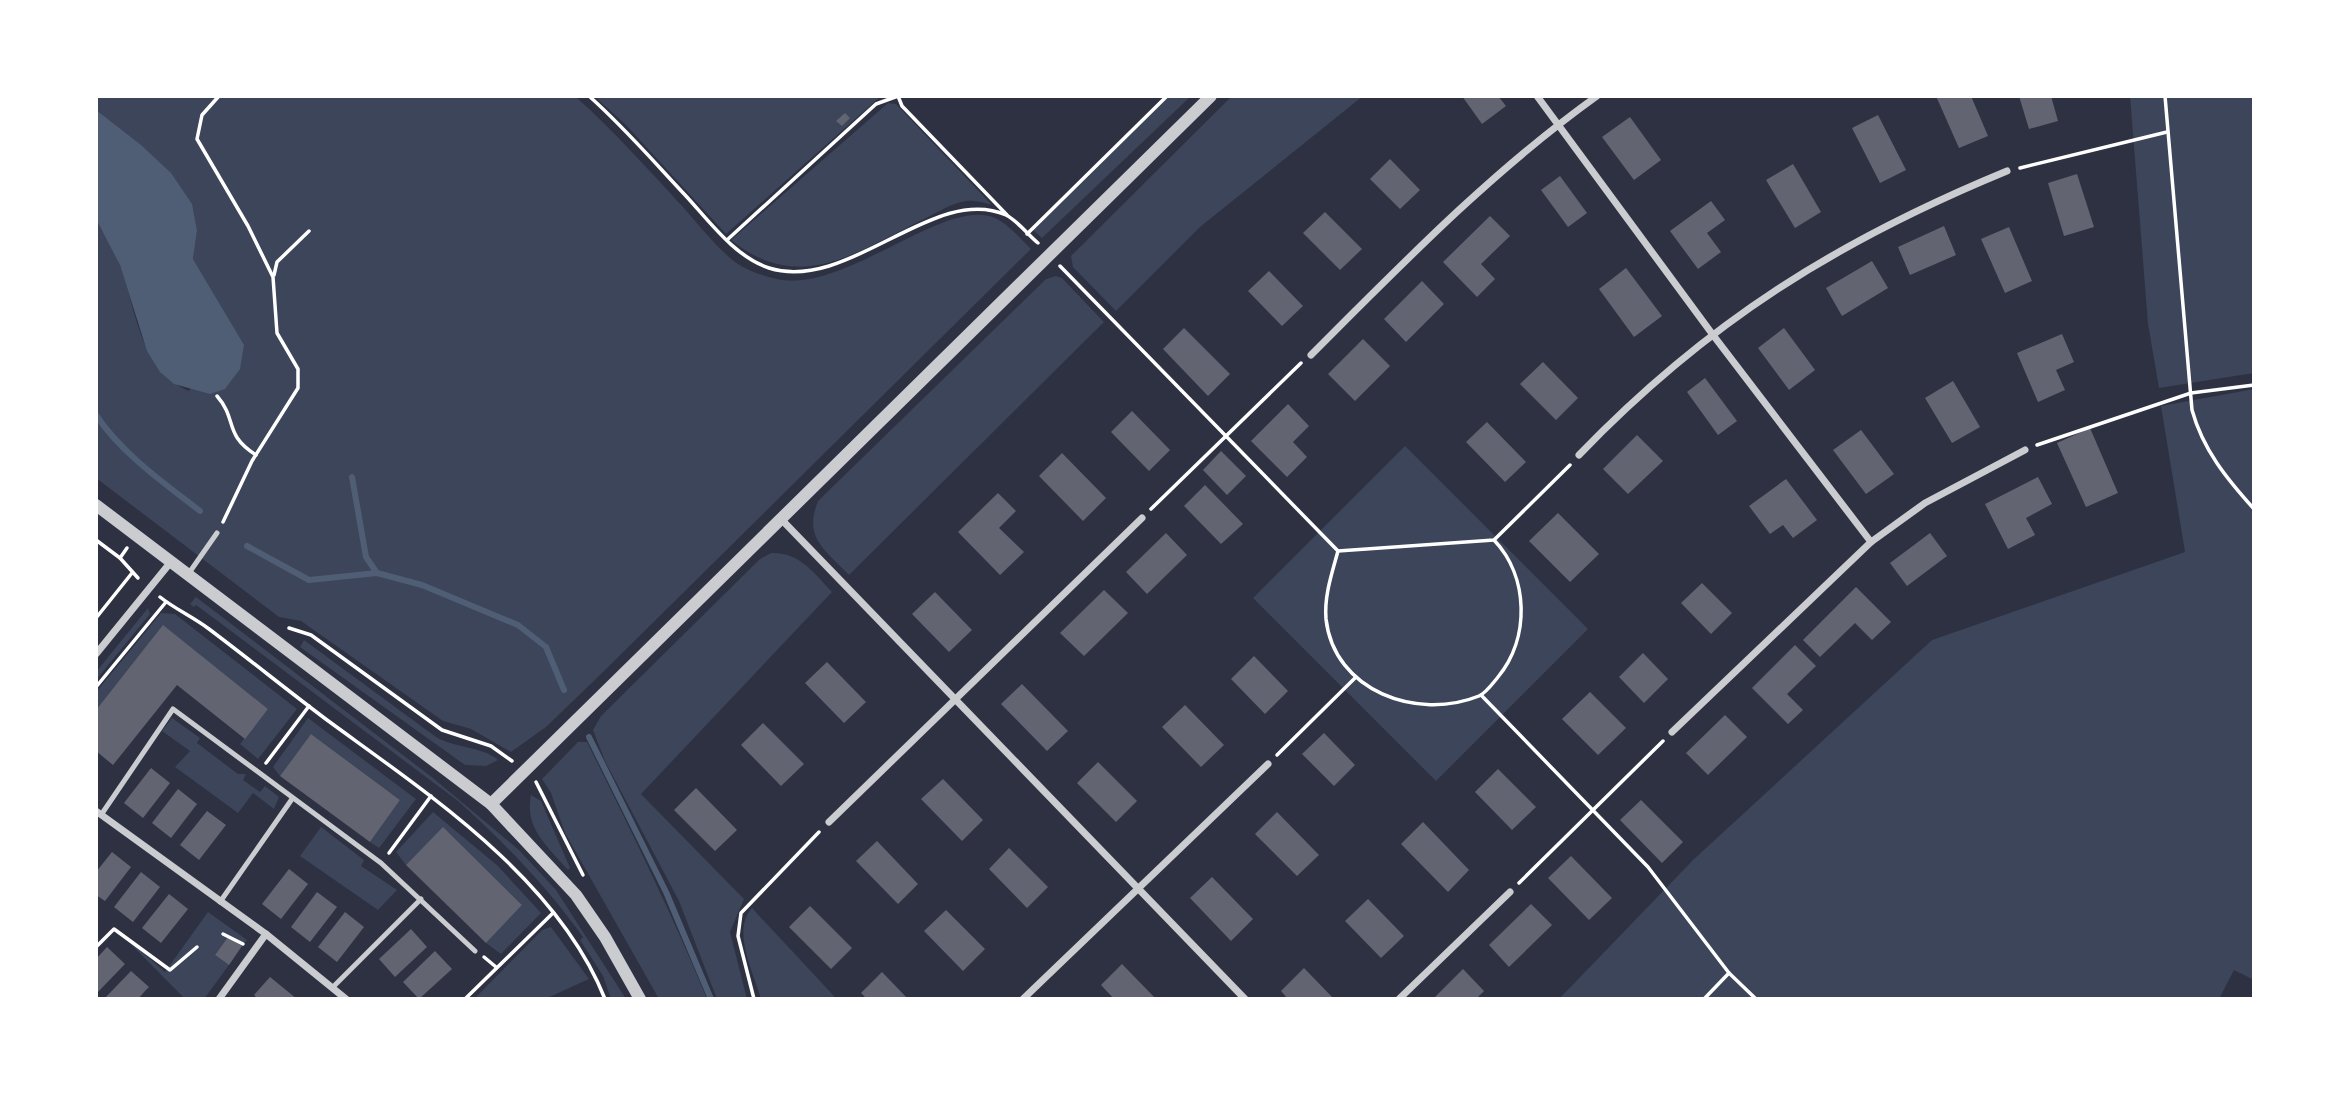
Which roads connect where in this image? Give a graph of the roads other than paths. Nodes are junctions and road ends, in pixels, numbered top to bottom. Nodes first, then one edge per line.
1 (1211, 96) edge
2 (1537, 96) edge
3 (1597, 96) edge
4 (1558, 124) junction
5 (2007, 171) road end
6 (1713, 335) junction
7 (1311, 355) road end
8 (2025, 450) road end
9 (1580, 455) road end
10 (96, 505) edge
11 (1142, 518) road end
12 (781, 519) junction
13 (217, 533) road end
14 (1871, 542) junction
15 (170, 563) junction
16 (187, 576) junction
17 (96, 654) edge
18 (957, 700) junction
19 (1672, 732) road end
20 (1268, 764) road end
21 (292, 799) junction
22 (491, 804) junction
23 (98, 813) edge
24 (829, 822) road end
25 (1136, 889) junction
26 (1510, 891) road end
27 (421, 899) junction
28 (220, 902) junction
29 (266, 934) junction
30 (475, 951) dead end
31 (332, 988) junction
32 (219, 999) edge
33 (346, 999) edge
34 (639, 999) edge
35 (1023, 999) edge
36 (1245, 999) edge
37 (1399, 999) edge

1 - 12 street
2 - 4 street
3 - 4 street
4 - 6 street
4 - 7 street
5 - 6 street
6 - 9 street
6 - 14 street
8 - 14 street
10 - 15 street
11 - 18 street
12 - 18 street
12 - 22 street
13 - 16 lane
14 - 19 street
15 - 16 street
15 - 17 street
16 - 22 street
18 - 24 street
18 - 25 street
20 - 25 street
21 - 23 lane
21 - 27 lane
21 - 28 lane
22 - 34 street
23 - 28 street
25 - 35 street
25 - 36 street
26 - 37 street
27 - 30 lane
27 - 31 lane
28 - 29 street
29 - 31 street
29 - 32 street
31 - 33 street

